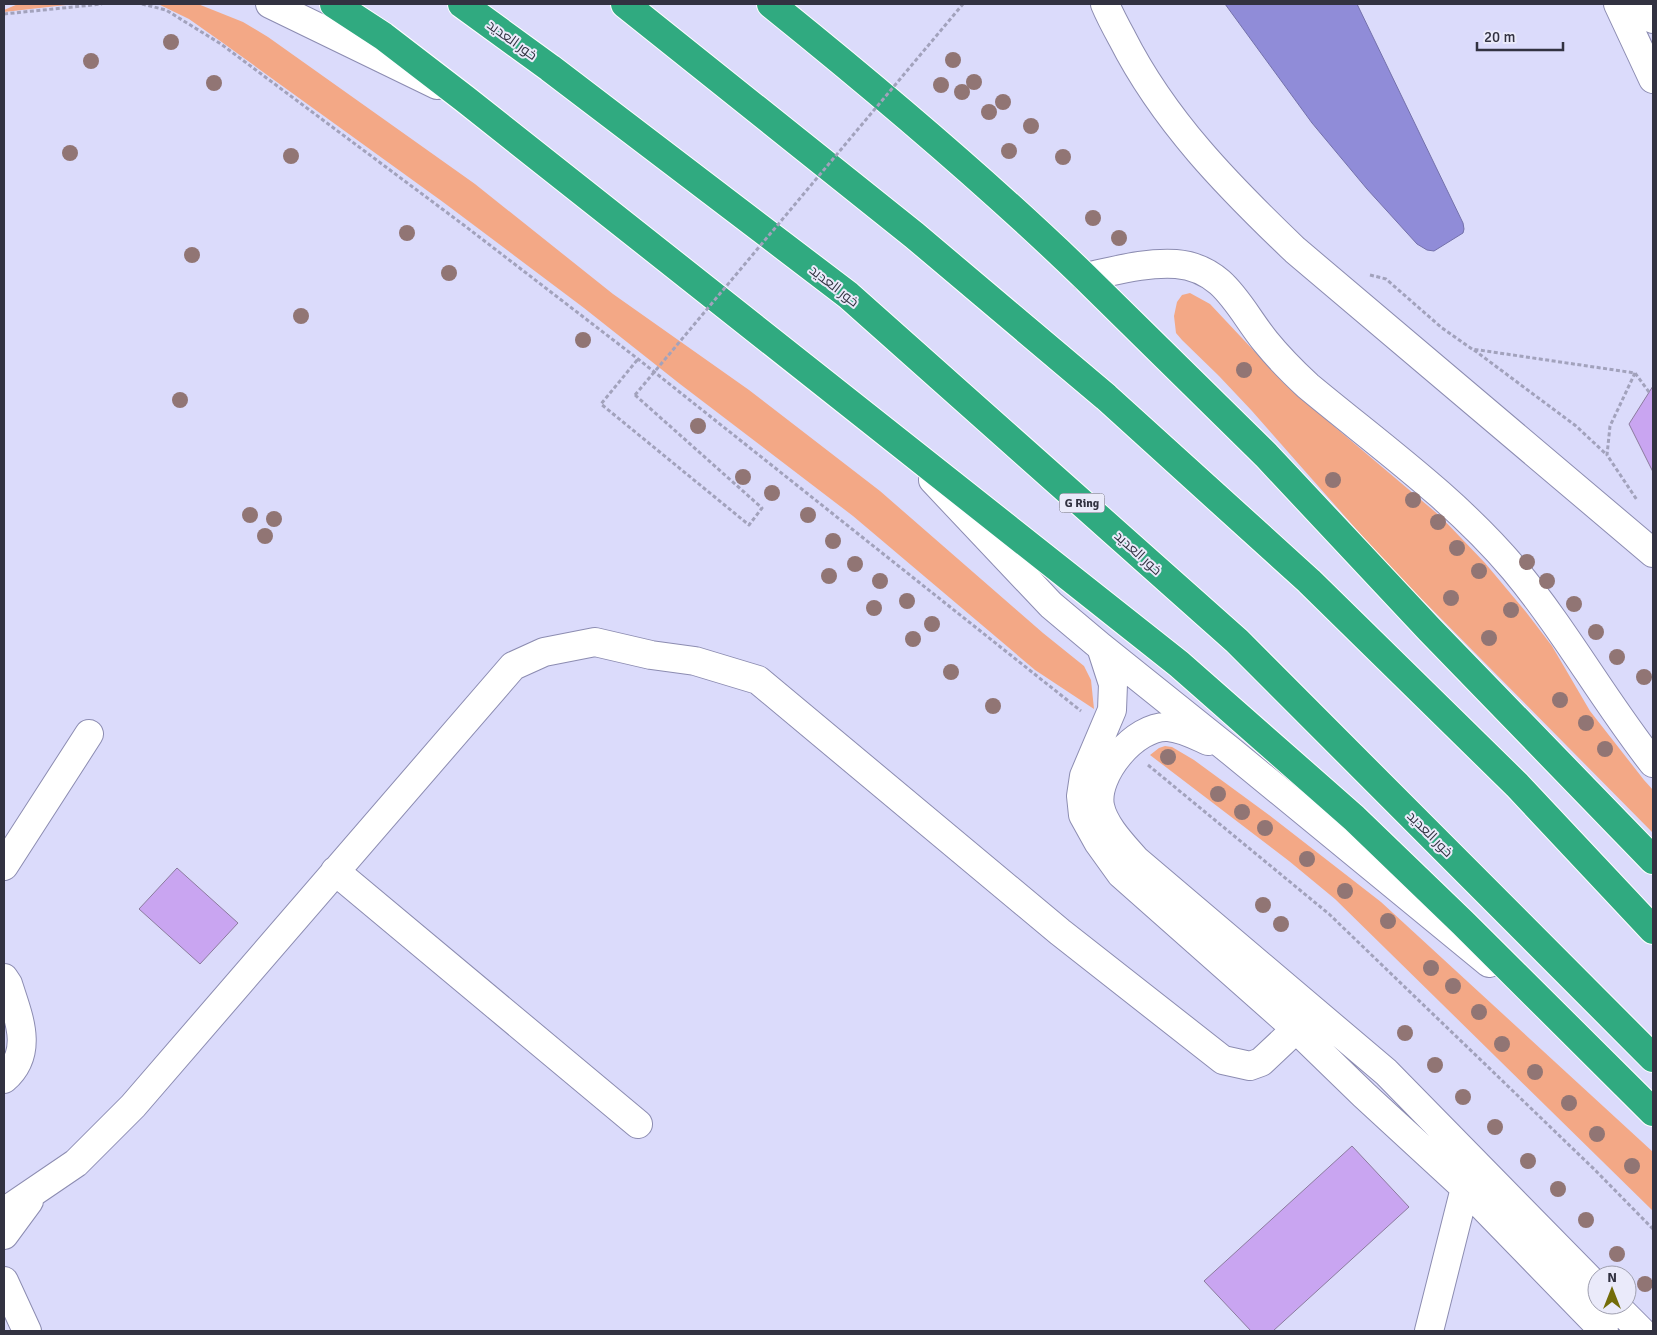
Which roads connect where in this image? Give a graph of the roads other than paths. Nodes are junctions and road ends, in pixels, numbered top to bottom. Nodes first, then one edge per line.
1 (270, 4) edge
2 (334, 4) edge
3 (352, 4) edge
4 (462, 4) edge
5 (625, 4) edge
6 (771, 4) edge
7 (1105, 4) edge
8 (1618, 4) edge
9 (1647, 4) edge
10 (1653, 18) edge
11 (383, 36) junction
12 (1653, 78) edge
13 (465, 99) junction
14 (1085, 276) junction
15 (900, 444) junction
16 (1653, 553) edge
17 (1101, 647) junction
18 (89, 734) dead end
19 (1115, 738) junction
20 (1232, 752) junction
21 (1653, 763) edge
22 (1653, 860) edge
23 (4, 866) edge
24 (335, 871) junction
25 (1653, 930) edge
26 (5, 982) edge
27 (1303, 1019) junction
28 (1569, 1029) junction
29 (1653, 1058) edge
30 (4, 1079) edge
31 (1653, 1112) edge
32 (638, 1124) dead end
33 (42, 1187) junction
34 (1465, 1188) junction
35 (4, 1212) edge
36 (4, 1235) edge
37 (1587, 1277) edge
38 (4, 1281) edge
39 (1625, 1315) edge
40 (28, 1331) edge
41 (1429, 1331) edge
42 (1604, 1331) edge
43 (1641, 1331) edge

1 - 13 street
2 - 11 highway
3 - 11 highway
4 - 29 highway, خور العديد / G Ring
5 - 25 highway
6 - 14 highway
7 - 16 street
8 - 12 street
9 - 10 street
11 - 13 highway
13 - 15 highway
14 - 21 street
14 - 22 highway
15 - 17 street
15 - 28 highway
17 - 19 street
17 - 20 street
18 - 23 street
19 - 20 street
19 - 27 street
20 - 28 street
24 - 27 street
24 - 32 street
24 - 33 street
26 - 30 street
27 - 34 street
27 - 37 street
28 - 31 highway
33 - 35 street
33 - 36 street
34 - 41 street
34 - 42 street
38 - 40 street
39 - 43 street

